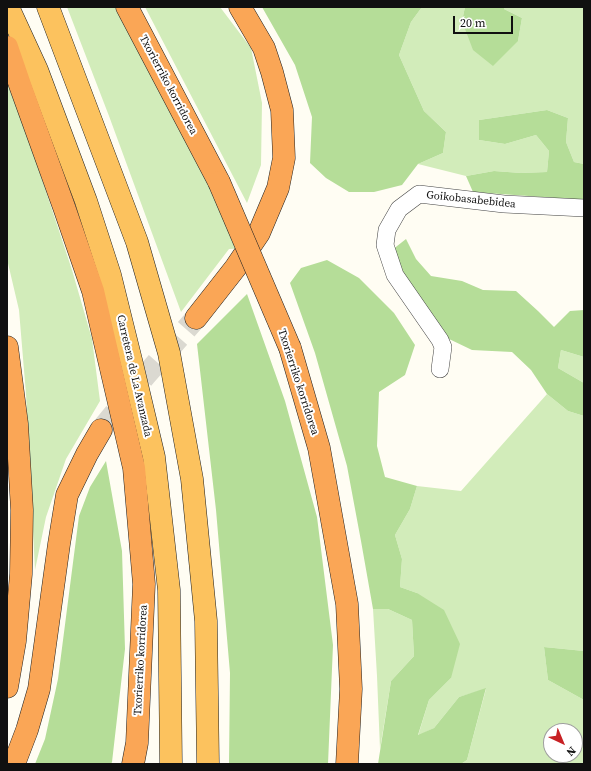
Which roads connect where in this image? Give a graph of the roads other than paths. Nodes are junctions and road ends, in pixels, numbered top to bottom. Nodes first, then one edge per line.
1 (8, 7) edge
2 (48, 7) edge
3 (127, 7) edge
4 (240, 7) edge
5 (7, 47) edge
6 (584, 208) edge
7 (196, 318) tunnel mouth
8 (7, 347) edge
9 (440, 369) dead end
10 (102, 430) tunnel mouth
11 (141, 665) junction
12 (7, 687) edge
13 (14, 764) edge
14 (118, 764) edge
15 (133, 764) edge
16 (171, 764) edge
17 (208, 764) edge
18 (347, 764) edge

1 - 16 highway, Carretera de La Avanzada
2 - 17 highway
3 - 18 highway, Txorierriko korridorea, bridge
4 - 7 highway
5 - 11 highway, Txorierriko korridorea
6 - 9 street, Goikobasabebidea
8 - 12 highway
10 - 13 highway
11 - 14 highway
11 - 15 highway, Txorierriko korridorea

